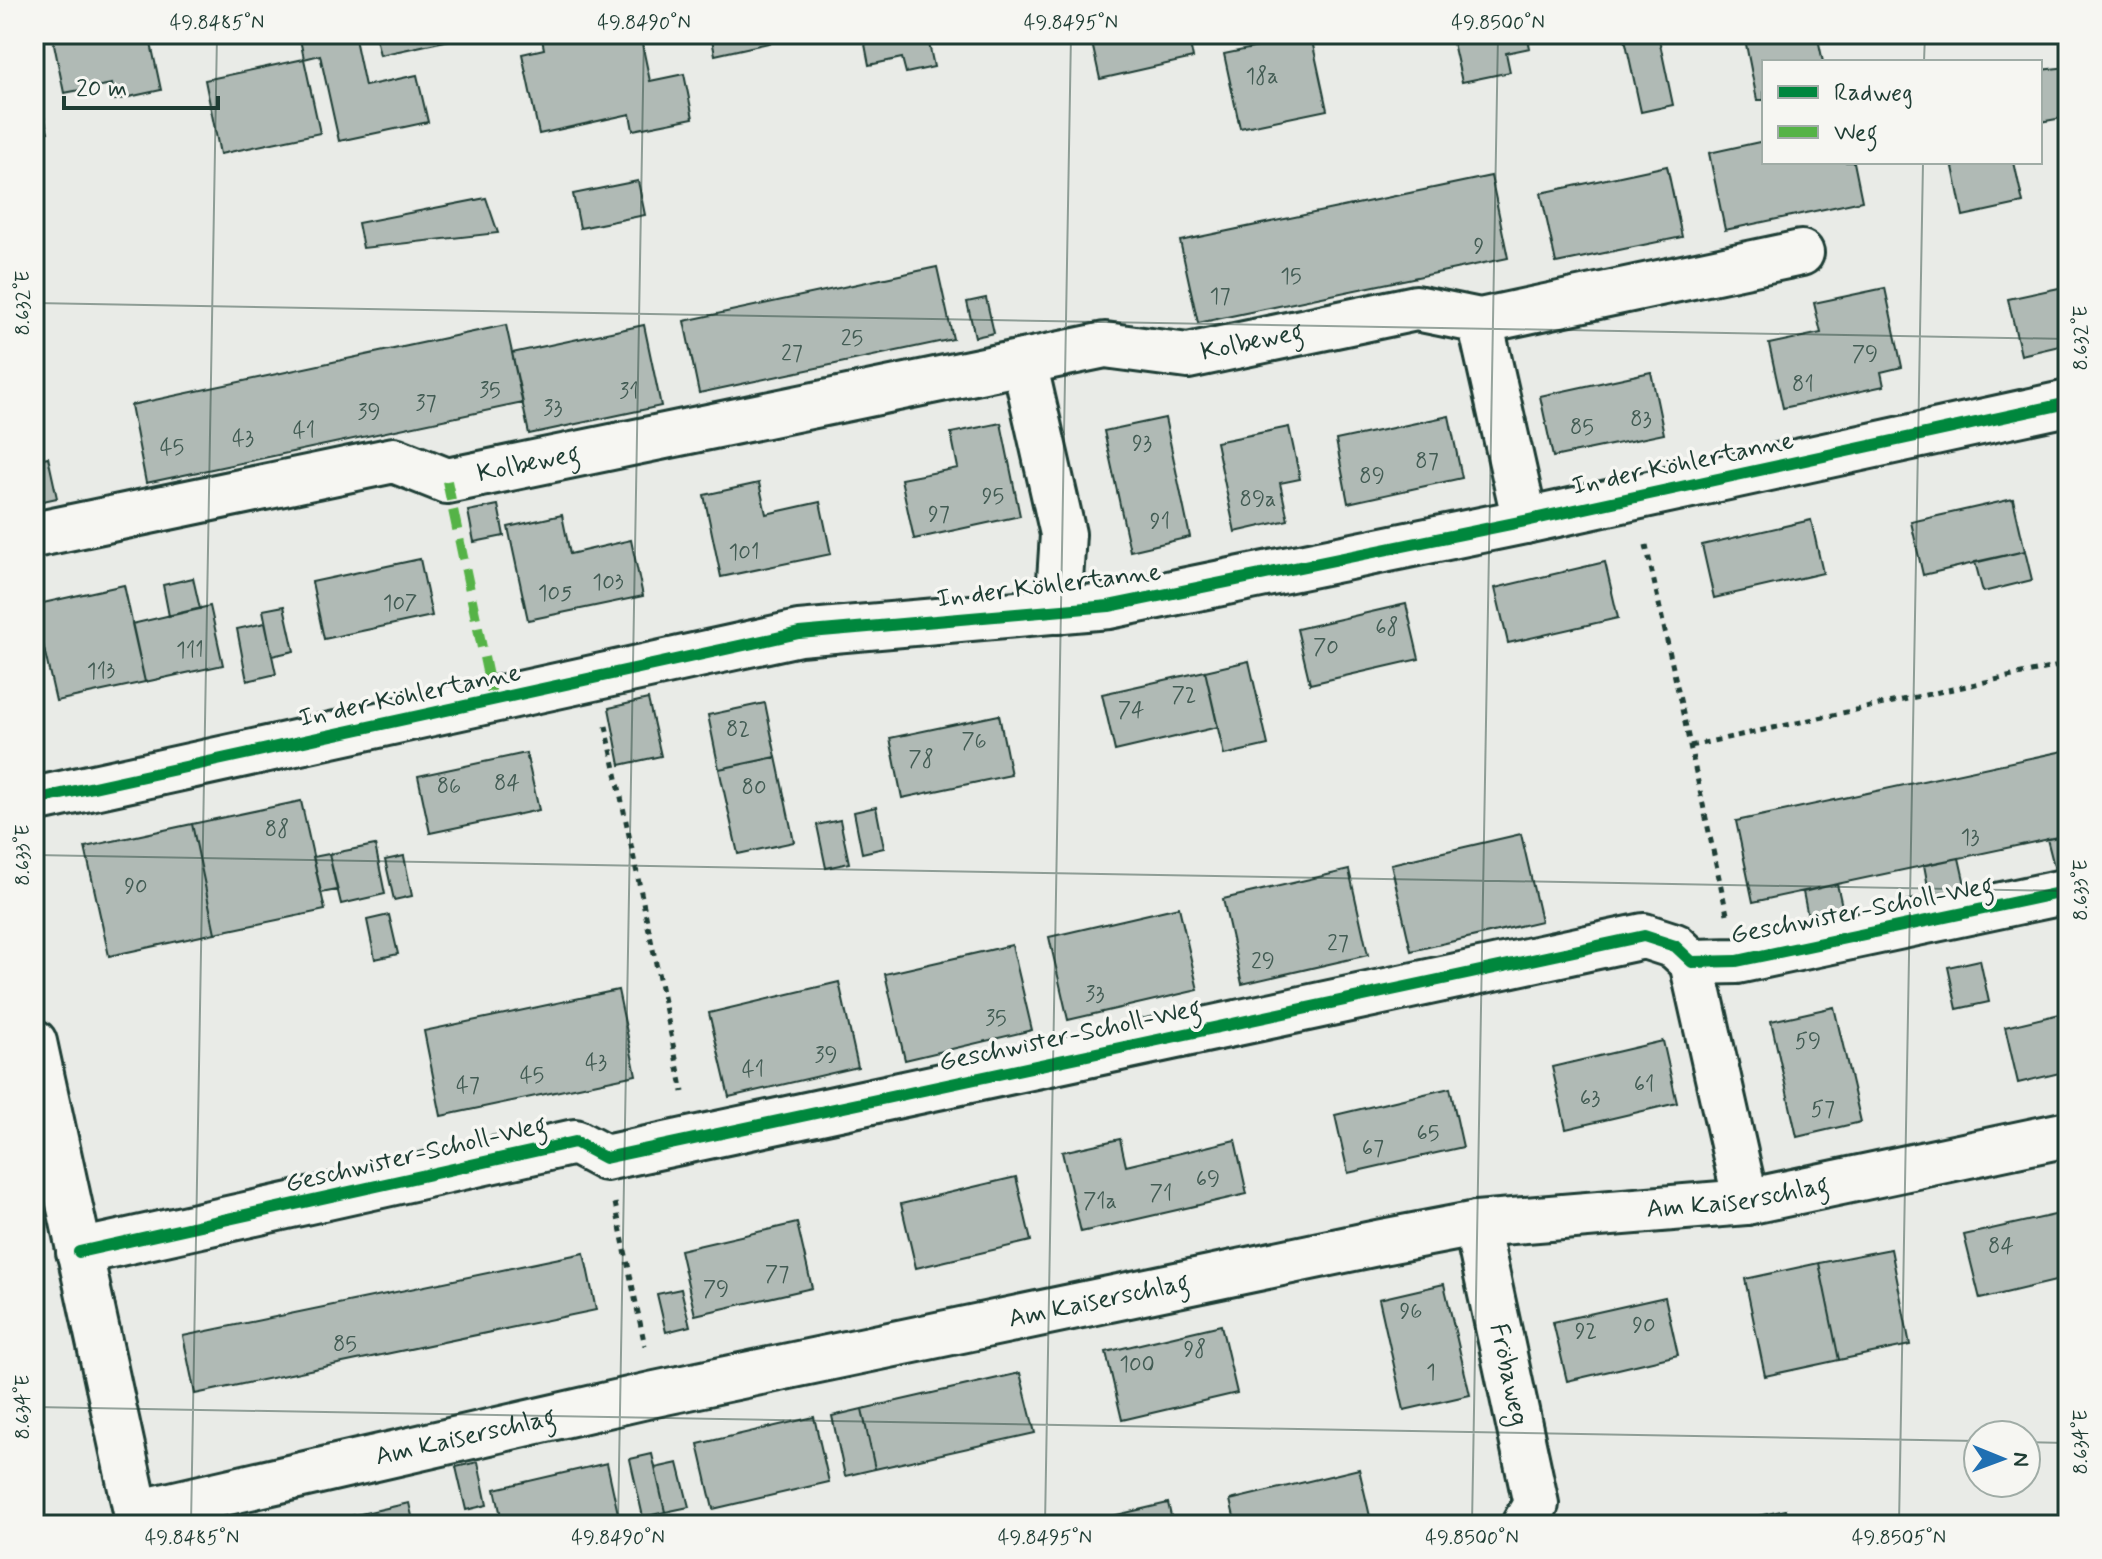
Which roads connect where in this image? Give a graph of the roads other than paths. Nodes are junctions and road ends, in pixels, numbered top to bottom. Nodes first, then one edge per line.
1 (1801, 253) dead end
2 (1480, 321) junction
3 (1024, 362) junction
4 (2068, 403) edge
5 (1525, 521) junction
6 (34, 535) edge
7 (1058, 611) junction
8 (34, 800) edge
9 (2068, 891) edge
10 (1692, 962) junction
11 (34, 1042) edge
12 (2068, 1134) edge
13 (1746, 1202) junction
14 (1476, 1224) junction
15 (79, 1252) junction
16 (138, 1519) edge
17 (1524, 1525) edge

1 - 2 street, Kolbeweg
2 - 3 street, Kolbeweg
2 - 5 street
3 - 6 street, Kolbeweg
3 - 7 street
4 - 5 street, In der Köhlertanne
5 - 7 street, In der Köhlertanne
7 - 8 street, In der Köhlertanne
9 - 10 street, Geschwister-Scholl-Weg
10 - 13 street
10 - 15 street, Geschwister-Scholl-Weg
11 - 15 street
12 - 13 street, Am Kaiserschlag
13 - 14 street, Am Kaiserschlag
14 - 16 street, Am Kaiserschlag
14 - 17 street, Fröbaweg
15 - 16 street

